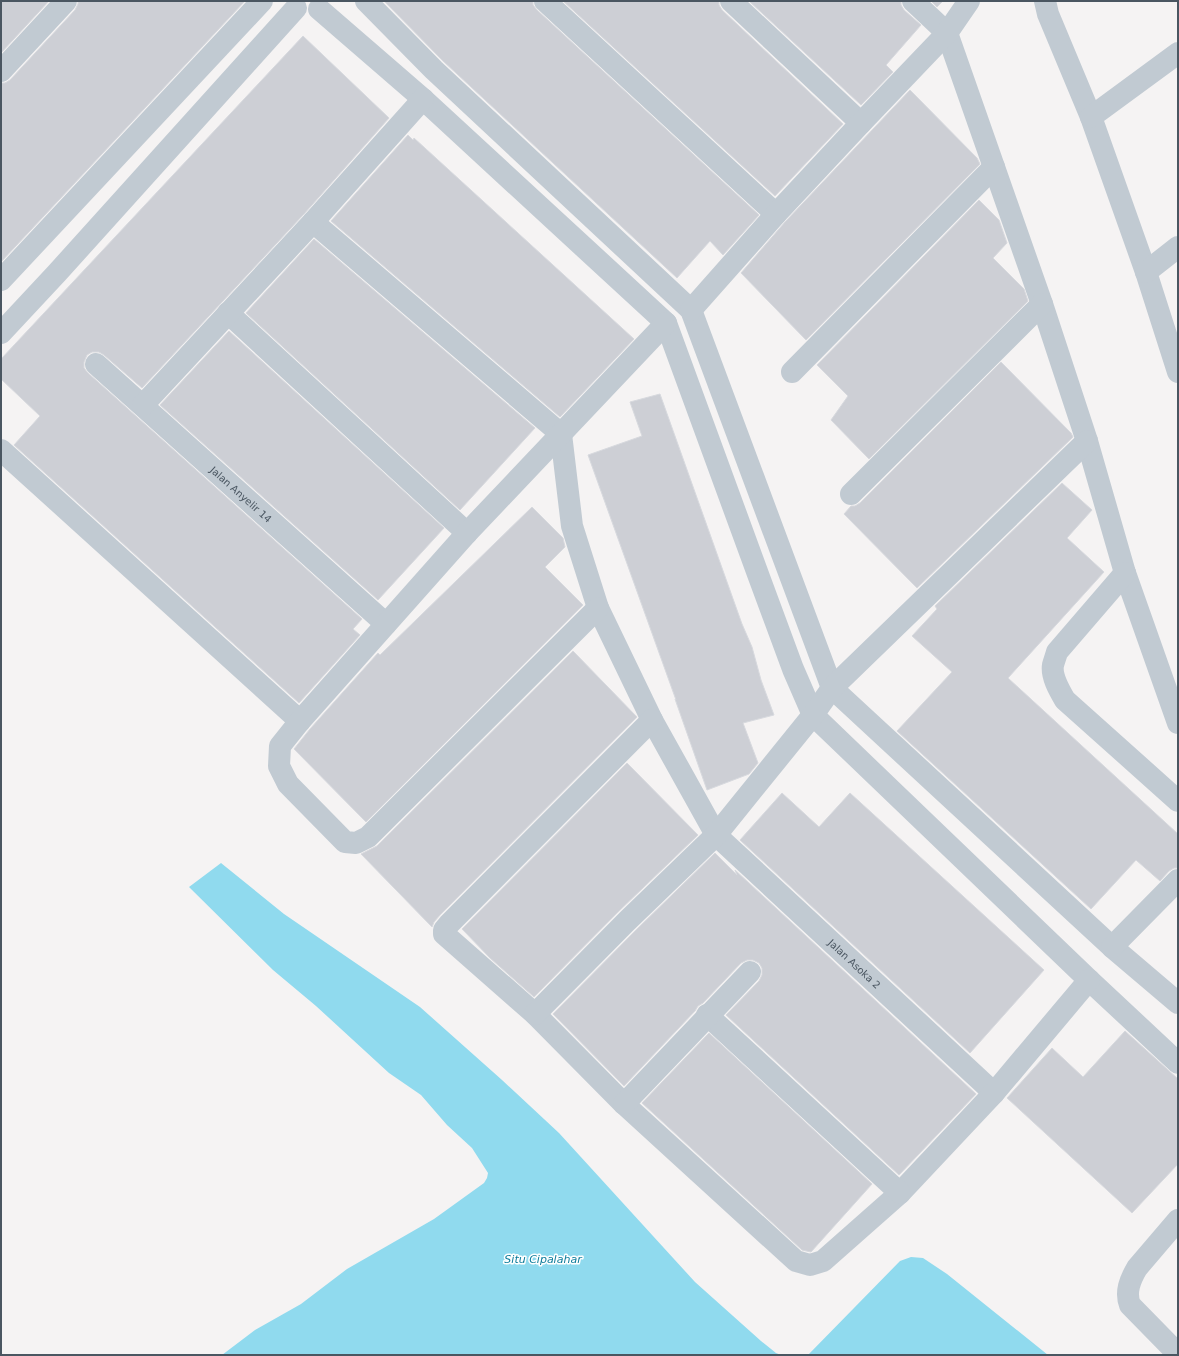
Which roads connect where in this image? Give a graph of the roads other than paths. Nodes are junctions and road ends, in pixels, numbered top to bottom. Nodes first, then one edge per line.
1 (66, 1) edge
2 (262, 1) edge
3 (366, 1) edge
4 (545, 1) edge
5 (731, 1) edge
6 (913, 1) edge
7 (969, 1) edge
8 (1045, 1) edge
9 (291, 4) edge
10 (327, 5) edge
11 (947, 33) junction
12 (1178, 53) edge
13 (1, 71) edge
14 (423, 99) junction
15 (1091, 117) junction
16 (861, 123) junction
17 (994, 167) junction
18 (776, 214) junction
19 (313, 222) junction
20 (1178, 247) edge
21 (1146, 272) junction
22 (1, 280) edge
23 (1042, 304) junction
24 (691, 310) junction
25 (228, 313) junction
26 (666, 322) junction
27 (1, 333) edge
28 (96, 364) dead end
29 (792, 372) dead end
30 (1178, 372) edge
31 (143, 405) junction
32 (561, 434) junction
33 (1087, 441) junction
34 (1, 450) edge
35 (851, 494) dead end
36 (466, 533) junction
37 (1125, 573) junction
38 (598, 608) junction
39 (386, 624) junction
40 (832, 688) junction
41 (813, 715) junction
42 (652, 720) junction
43 (300, 722) junction
44 (1178, 723) edge
45 (1178, 801) edge
46 (716, 835) junction
47 (1178, 880) edge
48 (1112, 947) junction
49 (750, 972) dead end
50 (1089, 980) junction
51 (1178, 1002) edge
52 (535, 1014) junction
53 (707, 1015) junction
54 (1178, 1063) edge
55 (994, 1093) junction
56 (624, 1104) junction
57 (900, 1193) junction
58 (1178, 1220) edge
59 (1178, 1354) edge

1 - 13 street
2 - 22 street
3 - 24 street
4 - 18 street
5 - 16 street
6 - 11 street
7 - 11 street
8 - 15 street
9 - 10 street
9 - 27 street
10 - 14 street
11 - 16 street
11 - 17 street
12 - 15 street
14 - 19 street
14 - 26 street
15 - 21 street
16 - 18 street
17 - 23 street
17 - 29 street
18 - 24 street
19 - 25 street
19 - 32 street
20 - 21 street
21 - 30 street
23 - 33 street
23 - 35 street
24 - 40 street
25 - 31 street
25 - 36 street
26 - 32 street
26 - 41 street
28 - 31 street, Jalan Anyelir 14
31 - 39 street, Jalan Anyelir 14
32 - 36 street
32 - 38 street, Jalan Asoka 2
33 - 37 street
33 - 40 street
34 - 43 street
36 - 39 street
37 - 44 street
37 - 45 street
38 - 42 street, Jalan Asoka 2
38 - 43 street
39 - 43 street
40 - 41 street
40 - 48 street
41 - 46 street
41 - 50 street
42 - 46 street, Jalan Asoka 2
42 - 52 street
46 - 52 street
46 - 55 street, Jalan Asoka 2
47 - 48 street
48 - 51 street
49 - 53 street
50 - 54 street
50 - 55 street
52 - 56 street
53 - 56 street
53 - 57 street
55 - 57 street
56 - 57 street
58 - 59 street

